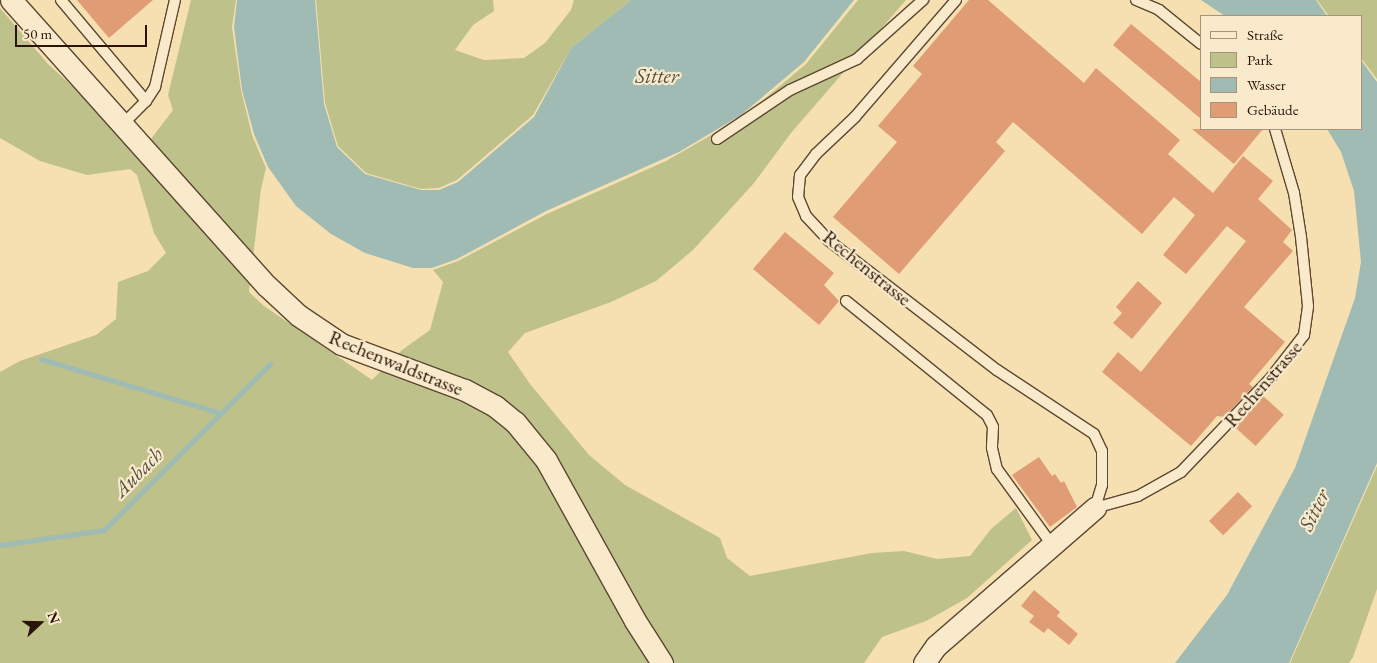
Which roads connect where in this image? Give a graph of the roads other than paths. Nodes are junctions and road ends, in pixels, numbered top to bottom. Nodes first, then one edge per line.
1 (11, 0) edge
2 (61, 0) edge
3 (175, 0) edge
4 (923, 0) edge
5 (956, 0) edge
6 (1136, 0) edge
7 (1200, 43) edge
8 (146, 101) junction
9 (124, 122) junction
10 (1275, 130) edge
11 (717, 139) dead end
12 (846, 301) dead end
13 (1095, 508) junction
14 (1052, 545) junction
15 (662, 663) edge
16 (924, 663) edge

1 - 9 street, Rechenwaldstrasse
2 - 8 lane
3 - 8 lane
4 - 11 lane
5 - 13 lane, Rechenstrasse
6 - 7 lane
8 - 9 lane
9 - 15 street, Rechenwaldstrasse
10 - 13 lane, Rechenstrasse
12 - 14 lane
13 - 14 street, Rechenstrasse
14 - 16 street, Rechenstrasse

